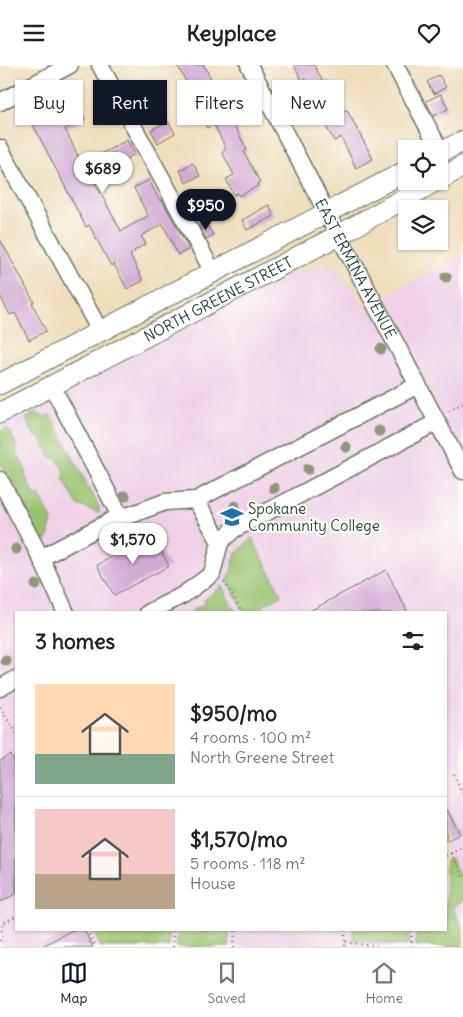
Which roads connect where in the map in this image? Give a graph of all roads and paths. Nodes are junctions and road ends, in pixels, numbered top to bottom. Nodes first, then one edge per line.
1 (70, 65) edge
2 (100, 65) edge
3 (249, 65) edge
4 (395, 65) edge
5 (0, 102) edge
6 (433, 140) edge
7 (463, 141) edge
8 (0, 148) edge
9 (448, 149) edge
10 (463, 166) edge
11 (448, 174) edge
12 (398, 175) edge
13 (419, 190) edge
14 (327, 213) junction
15 (339, 235) junction
16 (213, 272) junction
17 (100, 331) junction
18 (0, 384) edge
19 (418, 385) junction
20 (52, 386) junction
21 (463, 403) edge
22 (0, 413) edge
23 (442, 417) junction
24 (463, 471) edge
25 (0, 480) edge
26 (196, 500) junction
27 (120, 516) junction
28 (220, 542) junction
29 (41, 558) junction
30 (224, 581) dead end
31 (65, 611) edge
32 (152, 611) edge
33 (242, 611) edge
34 (15, 680) edge
35 (0, 688) edge
36 (0, 707) edge
37 (15, 731) edge
38 (454, 773) dead end
39 (463, 795) edge
40 (463, 847) edge
41 (451, 853) junction
42 (447, 855) edge
43 (463, 876) edge
44 (15, 917) edge
45 (88, 931) edge
46 (173, 931) edge
47 (234, 931) edge
48 (345, 931) edge
49 (412, 931) edge
50 (0, 941) edge
51 (346, 942) junction
52 (96, 947) edge
53 (173, 947) edge
54 (234, 947) edge
55 (346, 947) edge
56 (378, 947) edge
57 (412, 947) edge

1 - 5 street
2 - 16 street
3 - 14 street, EAST ERMINA AVENUE
4 - 6 street
7 - 9 main road
8 - 17 street
10 - 11 main road, NORTH GREENE STREET
12 - 14 main road, NORTH GREENE STREET
13 - 15 main road, NORTH GREENE STREET
14 - 15 street, EAST ERMINA AVENUE
14 - 16 main road, NORTH GREENE STREET
15 - 19 street, EAST ERMINA AVENUE
15 - 20 main road, NORTH GREENE STREET
16 - 17 main road, NORTH GREENE STREET
16 - 20 main road
17 - 18 main road, NORTH GREENE STREET
19 - 23 street, EAST ERMINA AVENUE
19 - 26 street
20 - 22 main road, NORTH GREENE STREET
20 - 27 street
21 - 23 path
23 - 24 street, EAST ERMINA AVENUE
23 - 28 street
25 - 29 street
26 - 27 street
26 - 28 street
27 - 29 street
28 - 32 street
29 - 31 street
30 - 33 path
34 - 35 street
36 - 37 path
38 - 39 path
40 - 41 path
41 - 42 path
41 - 43 path
44 - 50 path
45 - 52 path
46 - 53 path
47 - 54 path
48 - 51 path
49 - 57 path
51 - 55 path
51 - 56 path

